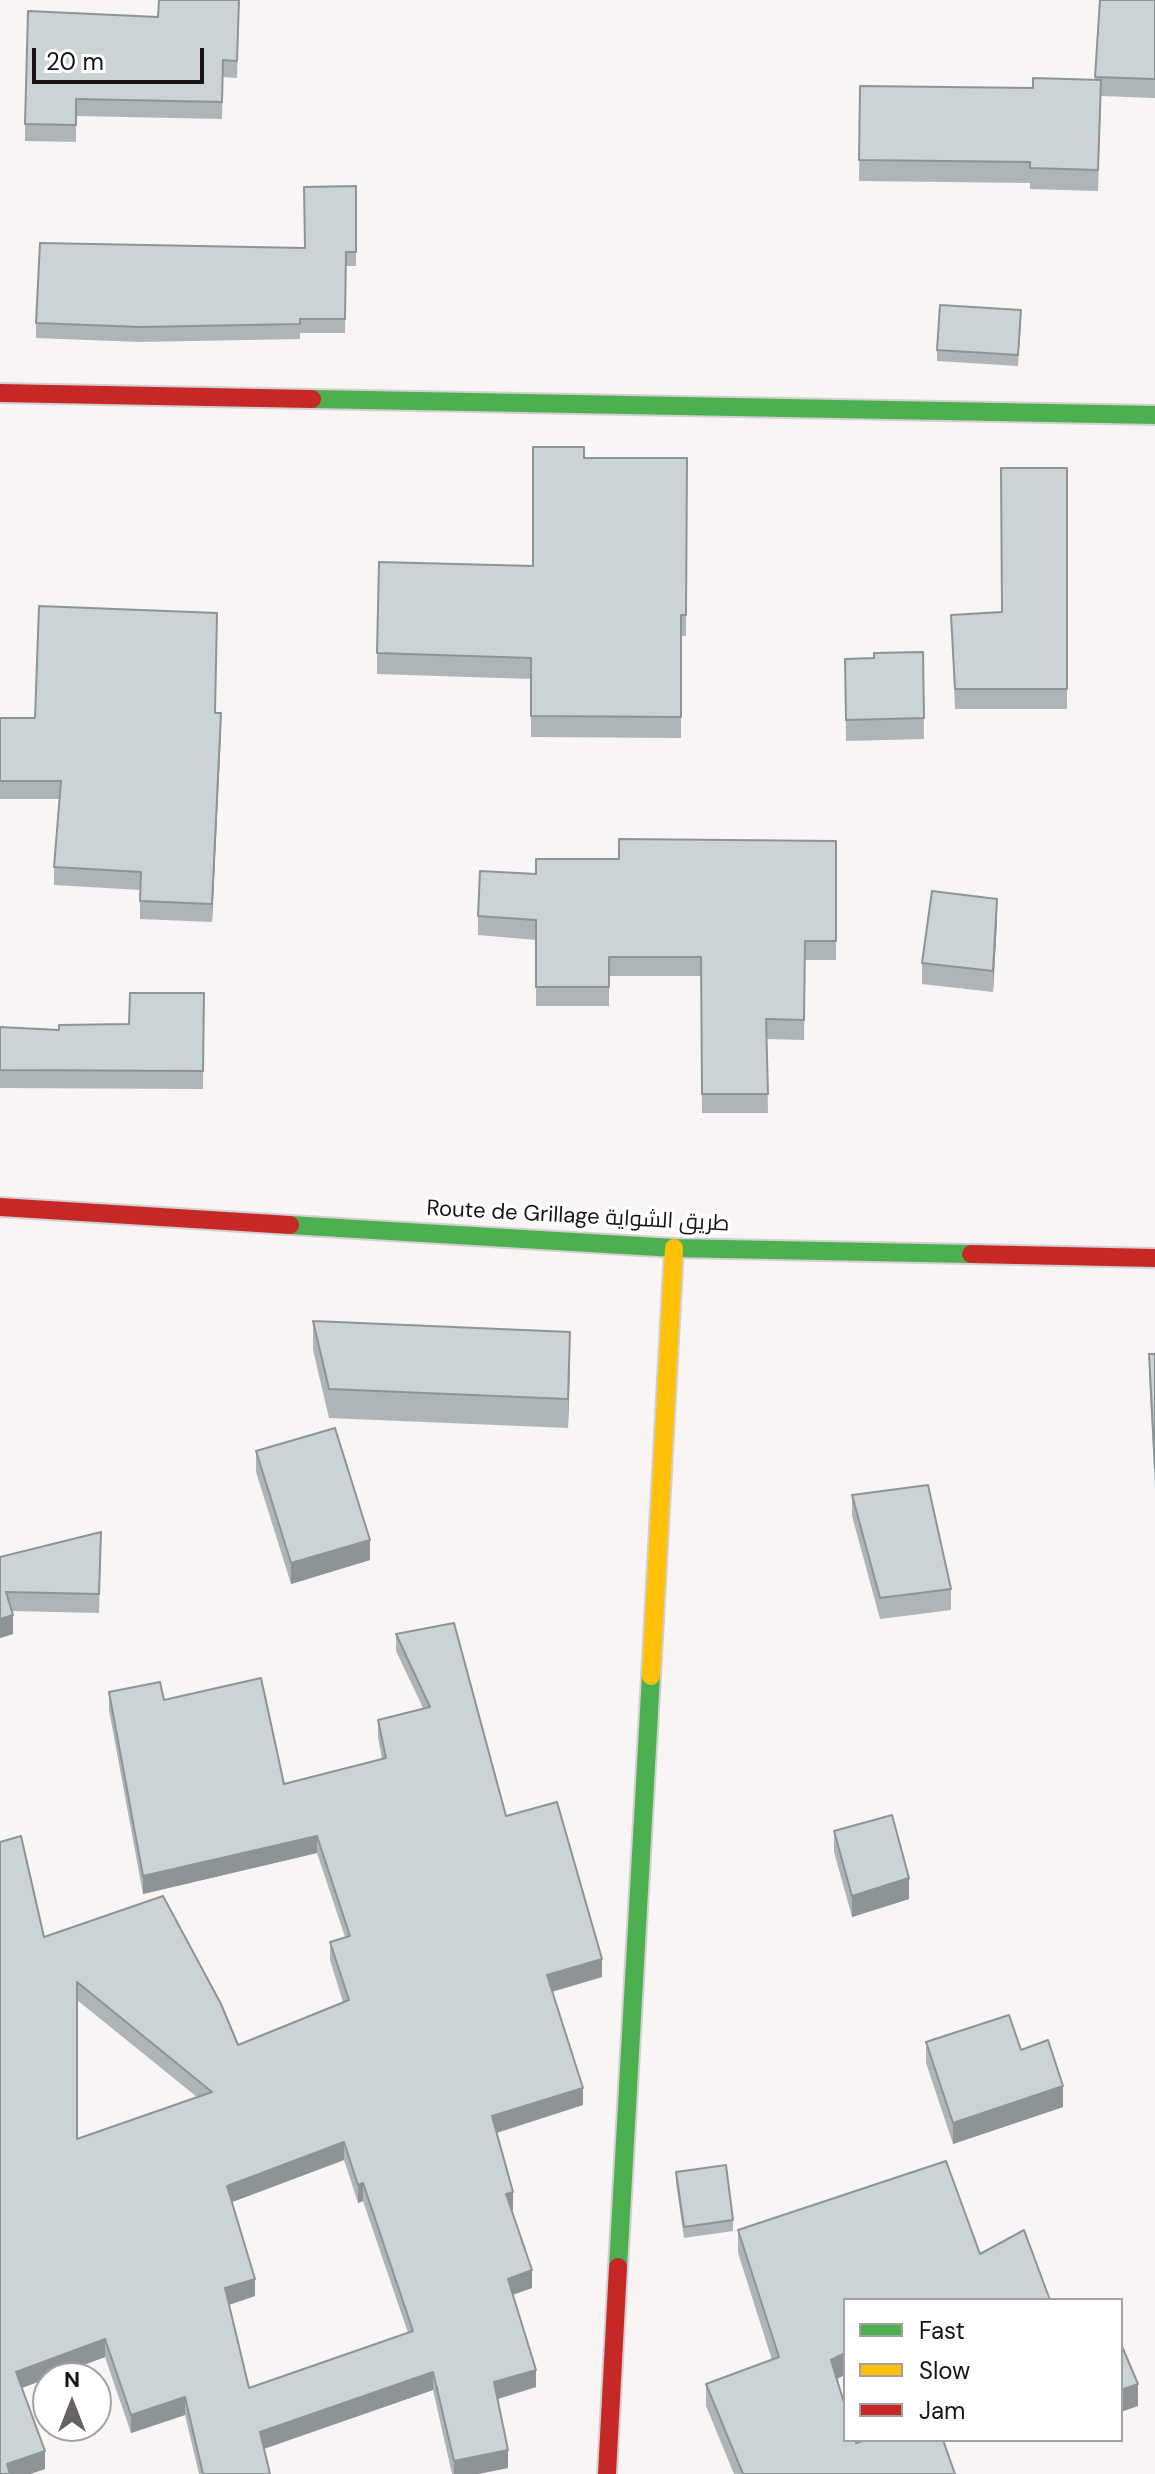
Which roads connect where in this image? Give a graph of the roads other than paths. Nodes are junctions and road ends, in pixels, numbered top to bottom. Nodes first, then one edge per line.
1 (0, 393) edge
2 (1155, 415) edge
3 (0, 1207) edge
4 (674, 1248) junction
5 (1155, 1258) edge
6 (607, 2474) edge

1 - 2 street
3 - 4 street, Route de Grillage طريق الشواية
4 - 5 street, Route de Grillage طريق الشواية
4 - 6 street

